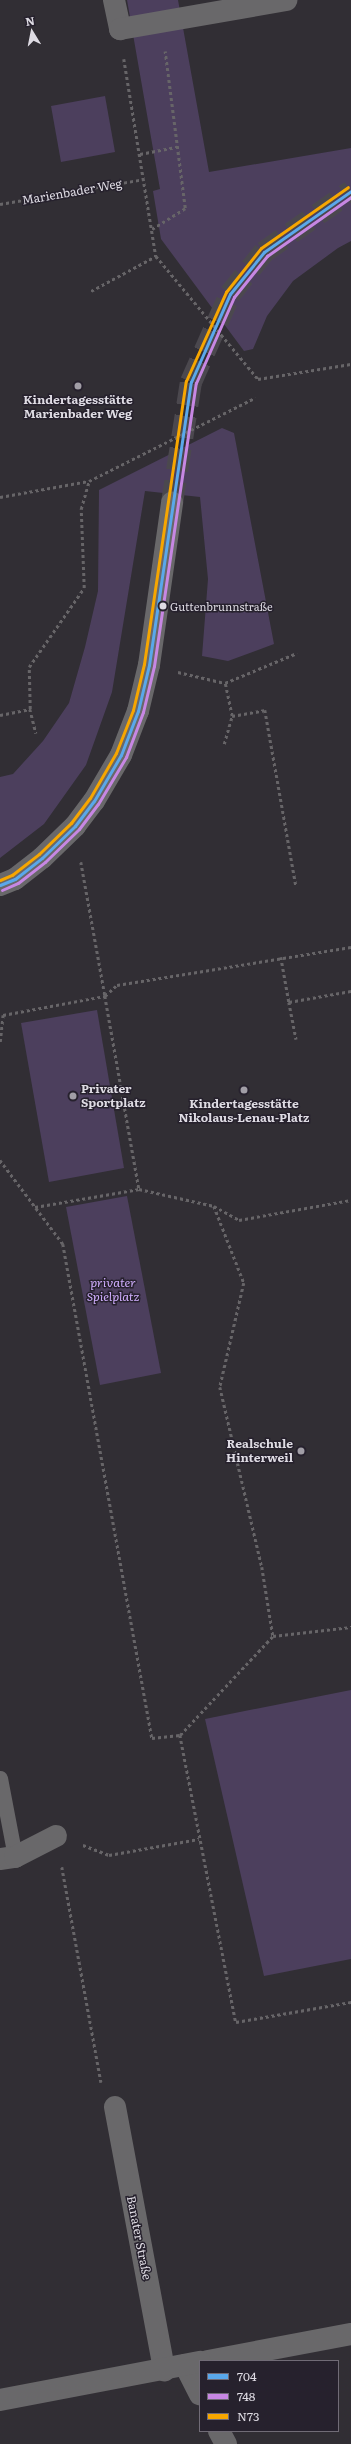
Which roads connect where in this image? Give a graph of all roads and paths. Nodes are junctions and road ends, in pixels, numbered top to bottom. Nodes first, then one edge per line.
1 (114, 0) edge
2 (287, 0) edge
3 (162, 22) junction
4 (120, 29) junction
5 (177, 147) junction
6 (140, 154) junction
7 (144, 179) junction
8 (0, 204) edge
9 (152, 229) junction
10 (156, 256) junction
11 (91, 291) dead end
12 (351, 364) edge
13 (256, 398) dead end
14 (89, 481) junction
15 (0, 497) edge
16 (172, 503) tunnel mouth
17 (297, 653) dead end
18 (149, 665) junction
19 (225, 683) junction
20 (30, 708) junction
21 (0, 715) edge
22 (232, 716) junction
23 (36, 734) dead end
24 (224, 744) dead end
25 (75, 826) junction
26 (0, 885) edge
27 (296, 886) dead end
28 (351, 947) edge
29 (281, 957) junction
30 (351, 991) edge
31 (105, 996) junction
32 (289, 1002) junction
33 (296, 1039) dead end
34 (0, 1042) edge
35 (0, 1160) edge
36 (139, 1189) junction
37 (351, 1200) edge
38 (214, 1206) junction
39 (35, 1207) junction
40 (351, 1626) edge
41 (274, 1636) junction
42 (180, 1735) junction
43 (0, 1778) edge
44 (56, 1836) junction
45 (199, 1839) junction
46 (7, 1858) edge
47 (351, 2002) edge
48 (115, 2107) joint
49 (351, 2334) edge
50 (213, 2360) edge
51 (193, 2364) edge
52 (164, 2370) junction
53 (199, 2390) edge
54 (0, 2400) edge
55 (220, 2432) edge
56 (226, 2444) edge

1 - 4 street
2 - 3 street
3 - 4 street
3 - 5 path
4 - 6 path
5 - 6 path
5 - 9 path
6 - 7 path
7 - 8 path, Marienbader Weg
7 - 9 path
9 - 10 path
10 - 11 path
10 - 12 path
13 - 14 path
14 - 15 path
14 - 20 path
16 - 18 street
17 - 19 path
18 - 19 path
18 - 25 street
19 - 22 path
20 - 21 path
20 - 23 path
22 - 24 path
22 - 27 path
25 - 26 street
25 - 31 path
28 - 29 path
29 - 31 path
29 - 32 path
30 - 32 path
31 - 34 path
31 - 36 path
32 - 33 path
35 - 39 path
36 - 38 path
36 - 39 path
37 - 38 path
38 - 41 path
39 - 42 path
40 - 41 path
41 - 42 path
42 - 45 path
43 - 46 lane
44 - 45 path
44 - 46 street
44 - 48 path
45 - 47 path
48 - 52 street, Banater Straße
49 - 50 street
51 - 52 street
51 - 53 street
52 - 54 street
55 - 56 street

